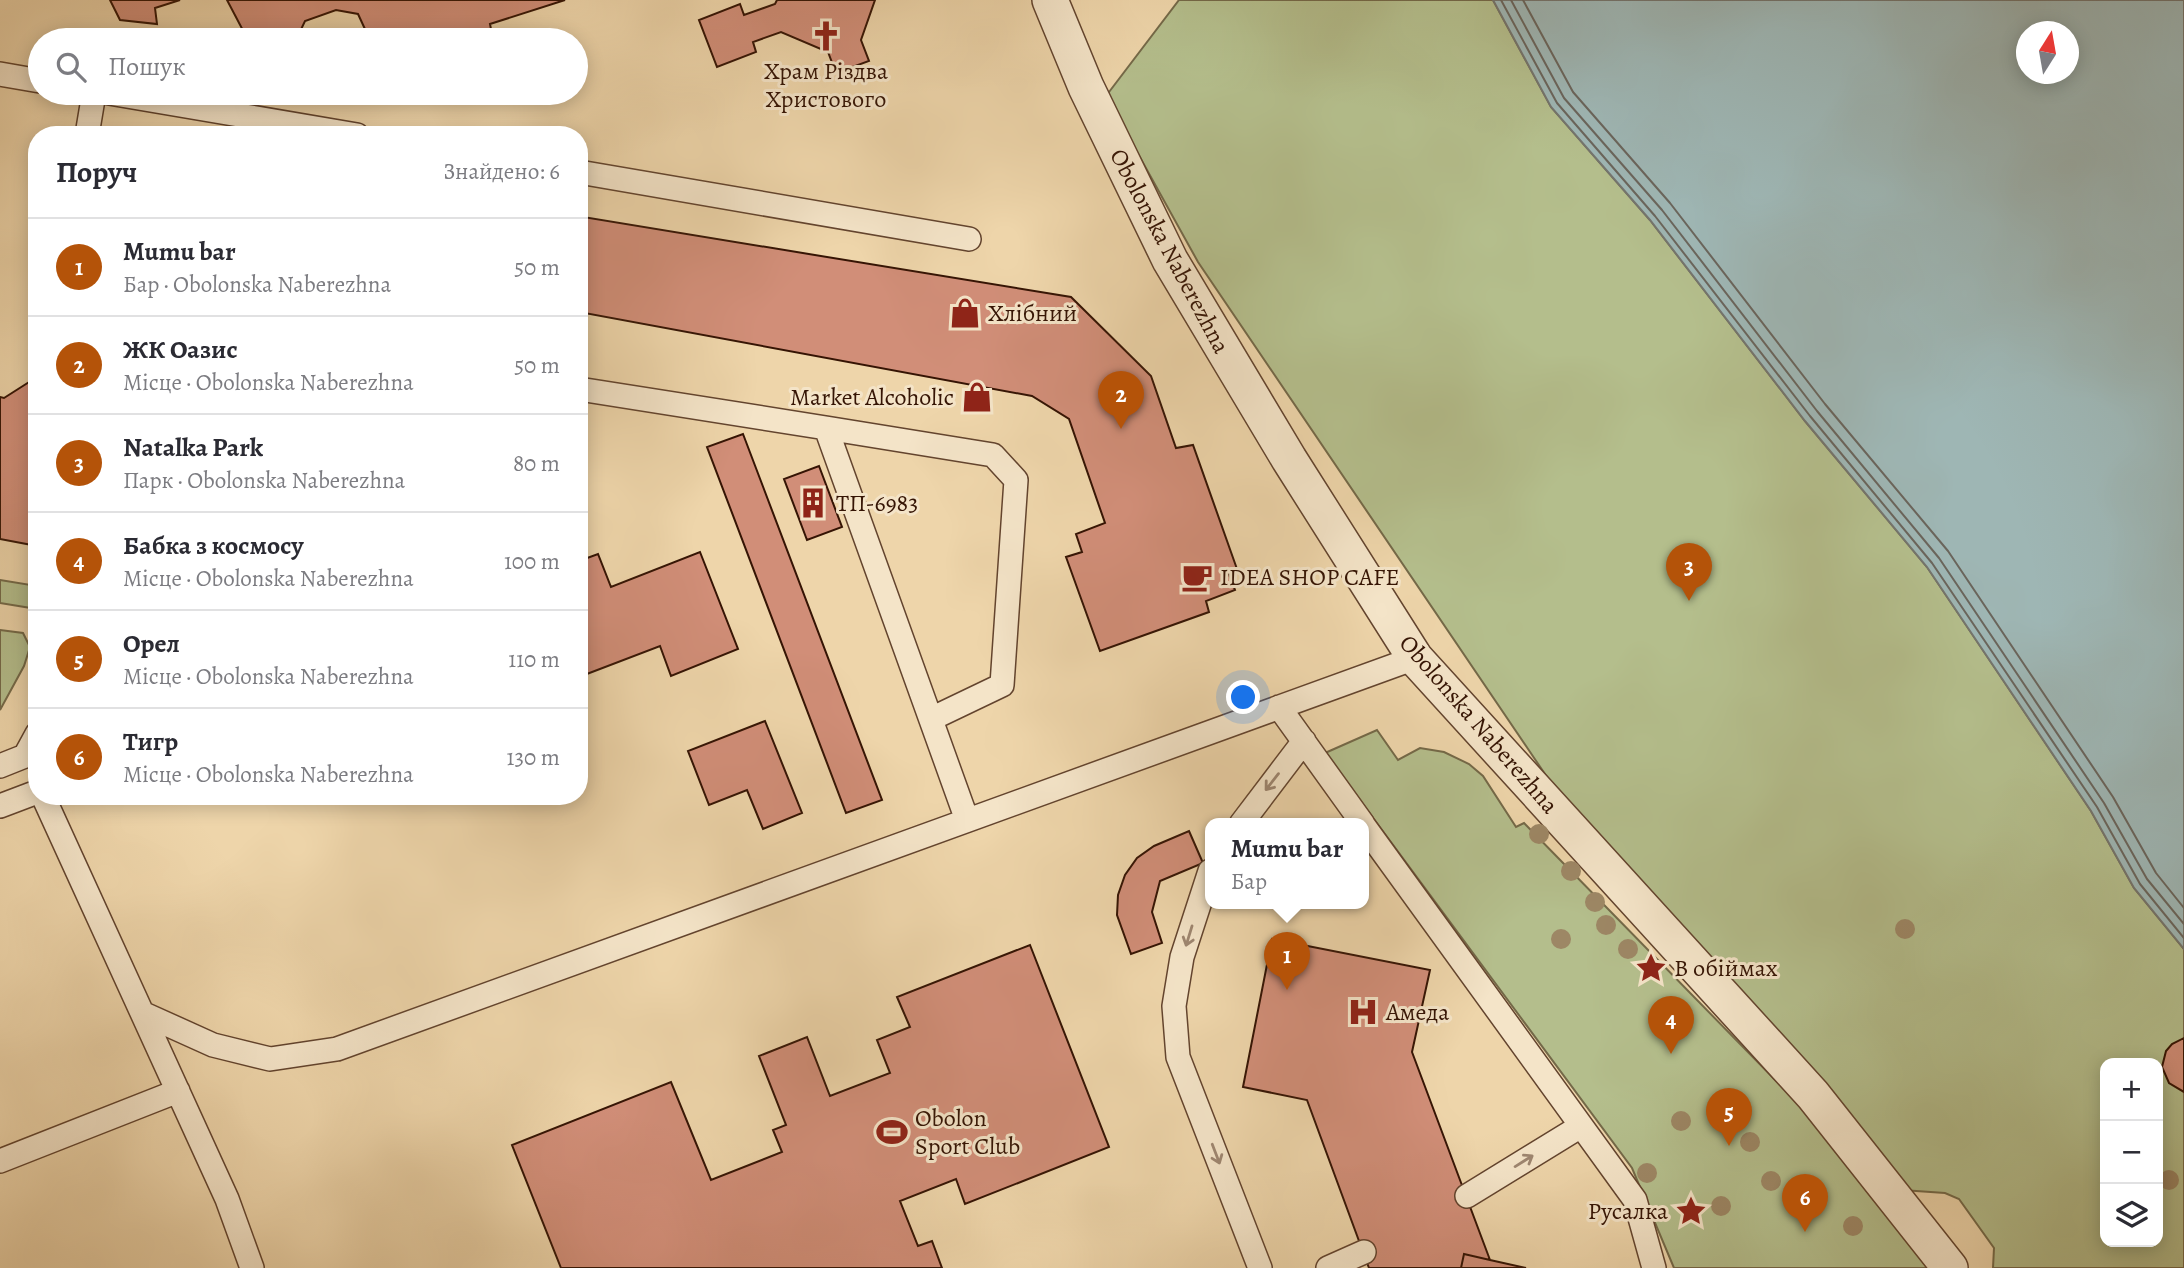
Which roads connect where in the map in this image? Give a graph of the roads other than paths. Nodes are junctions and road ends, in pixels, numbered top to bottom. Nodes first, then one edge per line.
1 (1050, 0) edge
2 (0, 74) edge
3 (28, 79) edge
4 (92, 105) edge
5 (180, 105) edge
6 (88, 126) edge
7 (304, 126) edge
8 (588, 174) edge
9 (970, 239) dead end
10 (588, 390) edge
11 (826, 428) junction
12 (1415, 658) junction
13 (1279, 707) junction
14 (931, 719) junction
15 (1304, 741) junction
16 (28, 750) edge
17 (25, 756) junction
18 (28, 762) edge
19 (0, 766) edge
20 (28, 795) edge
21 (47, 805) edge
22 (0, 806) edge
23 (1246, 818) edge
24 (1358, 818) edge
25 (967, 820) junction
26 (1369, 833) edge
27 (1205, 886) edge
28 (142, 1013) junction
29 (178, 1091) junction
30 (1581, 1126) junction
31 (0, 1161) edge
32 (1466, 1196) dead end
33 (1364, 1252) dead end
34 (252, 1268) edge
35 (1260, 1268) edge
36 (1328, 1268) edge
37 (1654, 1268) edge
38 (1950, 1268) edge

1 - 12 street, Obolonska Naberezhna
2 - 3 lane
4 - 6 lane
5 - 7 lane
8 - 9 lane
10 - 11 lane
11 - 14 lane
11 - 14 lane
12 - 13 lane
12 - 38 street, Obolonska Naberezhna
13 - 15 lane
13 - 25 lane
14 - 25 lane
15 -> 23 lane
15 - 24 lane
16 - 17 lane
17 - 18 lane
17 - 19 lane
20 - 22 lane
21 - 28 lane
25 - 28 lane
26 - 30 lane
27 -> 35 lane
28 - 29 lane
29 - 31 lane
29 - 34 lane
32 -> 30 lane
30 - 37 lane
33 - 36 lane

